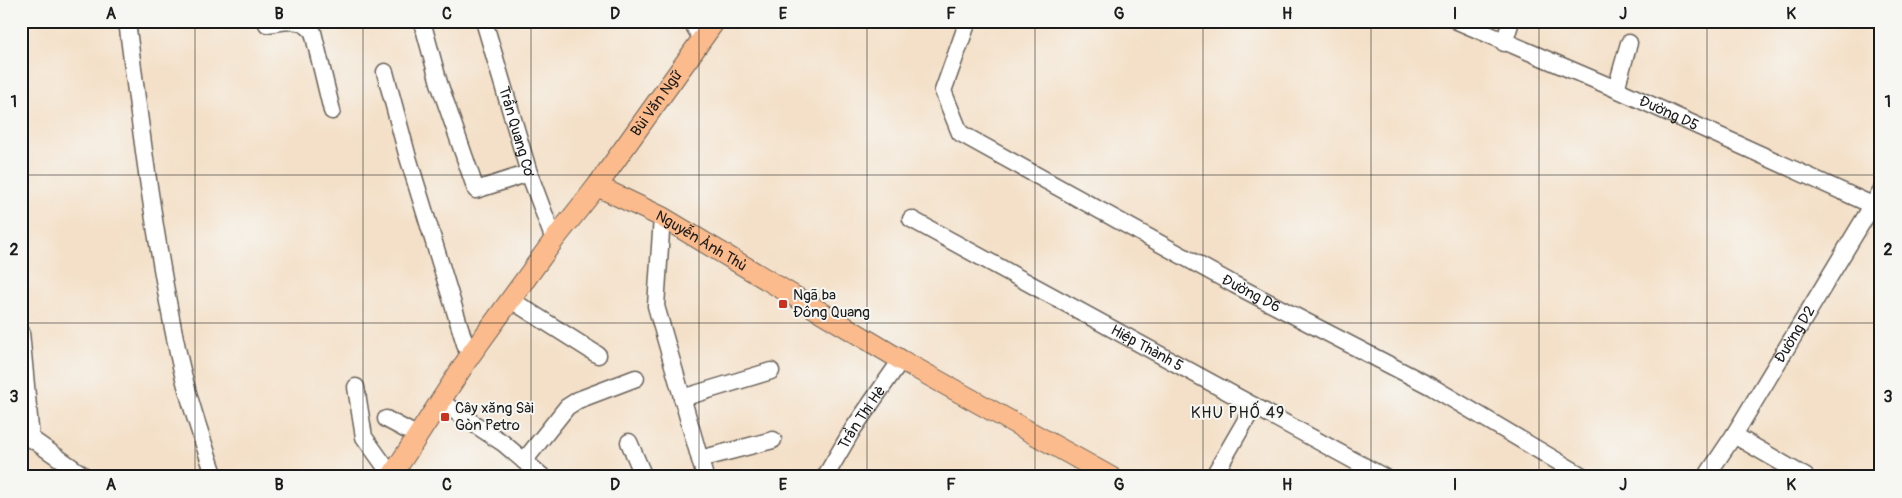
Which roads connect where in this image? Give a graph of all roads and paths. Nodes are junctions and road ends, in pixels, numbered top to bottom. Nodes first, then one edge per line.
1 (127, 21) edge
2 (266, 21) edge
3 (422, 21) edge
4 (484, 21) edge
5 (691, 21) edge
6 (715, 21) edge
7 (968, 21) edge
8 (1457, 21) edge
9 (1511, 21) edge
10 (702, 39) junction
11 (1504, 43) junction
12 (1629, 44) dead end
13 (385, 72) dead end
14 (1616, 89) junction
15 (332, 111) dead end
16 (529, 173) junction
17 (597, 186) junction
18 (1878, 202) edge
19 (662, 218) junction
20 (910, 219) dead end
21 (554, 240) junction
22 (511, 300) junction
23 (21, 332) edge
24 (598, 355) dead end
25 (469, 357) junction
26 (901, 360) junction
27 (771, 371) dead end
28 (636, 378) dead end
29 (356, 387) dead end
30 (682, 398) junction
31 (441, 402) junction
32 (1254, 406) junction
33 (386, 419) dead end
34 (26, 435) edge
35 (1734, 435) junction
36 (418, 436) junction
37 (773, 440) dead end
38 (629, 442) dead end
39 (700, 459) junction
40 (524, 461) junction
41 (392, 476) edge
42 (86, 477) edge
43 (215, 477) edge
44 (543, 477) edge
45 (644, 477) edge
46 (705, 477) edge
47 (826, 477) edge
48 (1111, 477) edge
49 (1213, 477) edge
50 (1384, 477) edge
51 (1584, 477) edge
52 (1706, 477) edge
53 (1806, 477) edge

1 - 43 street
2 - 15 street
3 - 16 street
4 - 16 street, Trần Quang Cơ
5 - 10 street
6 - 10 main road, Bùi Văn Ngữ
7 - 51 street, Đường D6
8 - 11 street, Đường D5
9 - 11 street
10 - 17 main road, Bùi Văn Ngữ
11 - 14 street, Đường D5
12 - 14 street
13 - 25 street
14 - 18 street, Đường D5
16 - 21 street, Trần Quang Cơ
17 - 19 main road, Nguyễn Ảnh Thủ
17 - 21 main road
18 - 35 street, Đường D2
19 - 26 main road, Nguyễn Ảnh Thủ
19 - 30 street
20 - 32 street, Hiệp Thành 5
21 - 22 main road
22 - 24 street
22 - 25 main road
23 - 34 street
25 - 31 main road
26 - 47 street, Trần Thị Hè
26 - 48 main road, Nguyễn Ảnh Thủ
27 - 30 street
28 - 40 street
29 - 41 street
30 - 39 street
31 - 36 main road
31 - 40 street
32 - 49 street
32 - 50 street, Hiệp Thành 5
33 - 36 street
34 - 42 street
35 - 52 street, Đường D2
35 - 53 street
36 - 41 main road
37 - 39 street
38 - 45 street
39 - 46 street
40 - 44 street

